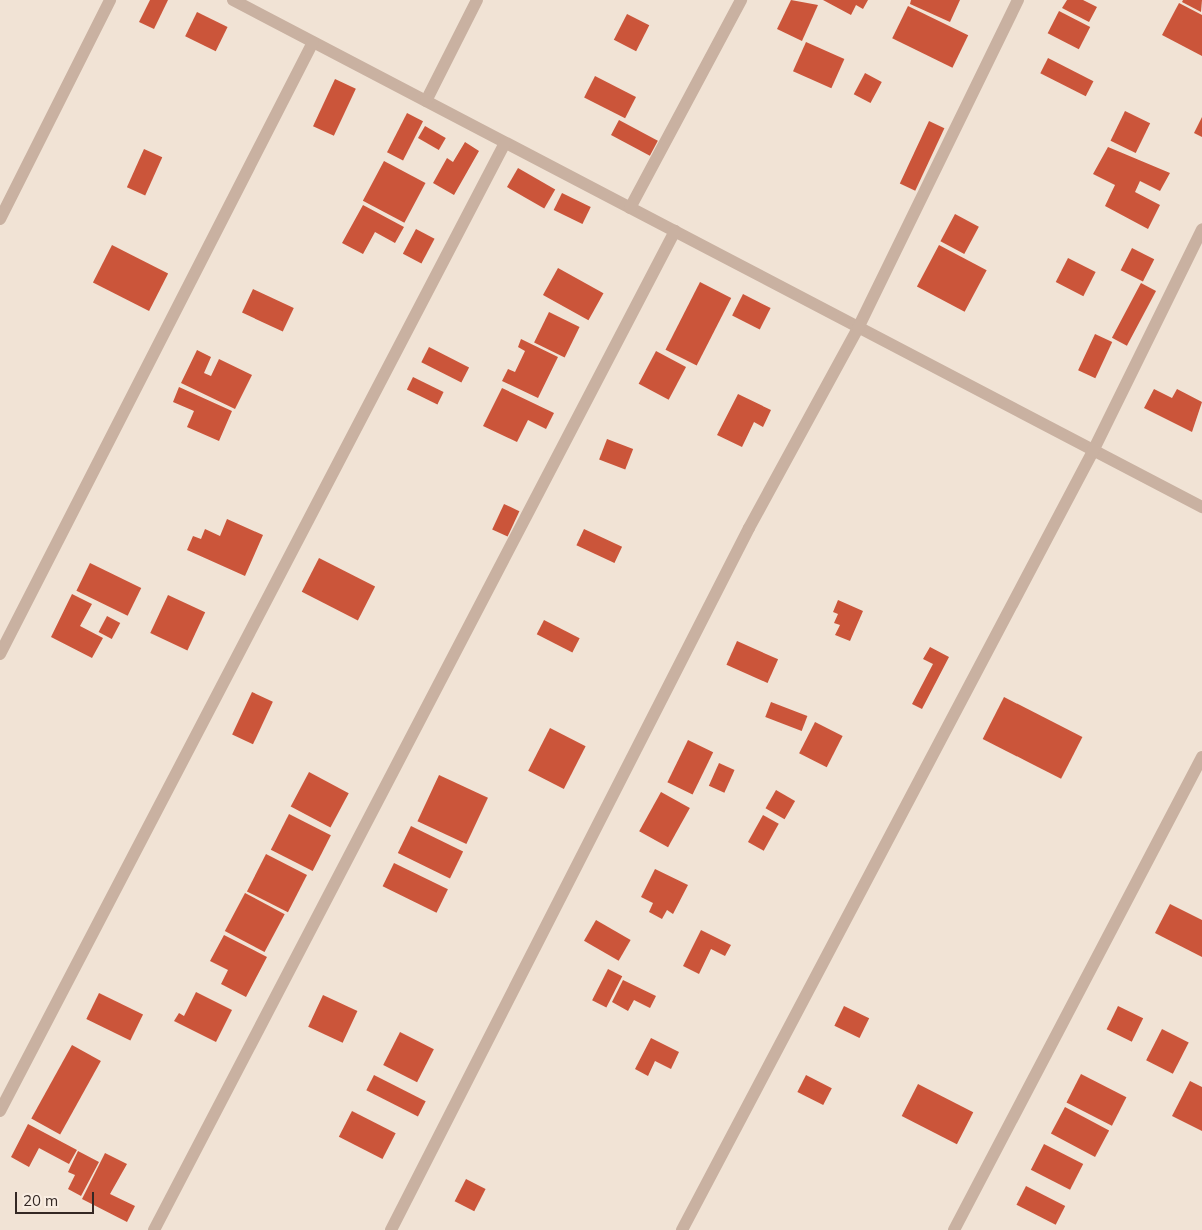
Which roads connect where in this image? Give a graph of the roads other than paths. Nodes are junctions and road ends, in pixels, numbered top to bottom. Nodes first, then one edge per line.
1 (110, 0) edge
2 (232, 0) edge
3 (477, 0) edge
4 (741, 0) edge
5 (1018, 0) edge
6 (313, 42) junction
7 (426, 101) junction
8 (505, 143) junction
9 (630, 208) junction
10 (0, 219) edge
11 (1202, 229) edge
12 (674, 231) junction
13 (858, 328) junction
14 (1093, 450) junction
15 (1202, 508) edge
16 (0, 654) edge
17 (1202, 757) edge
18 (0, 1111) edge
19 (154, 1230) edge
20 (391, 1230) edge
21 (682, 1230) edge
22 (954, 1230) edge

1 - 10 street
2 - 6 street
3 - 7 street
4 - 9 street
5 - 13 street
6 - 7 street
6 - 16 street
7 - 8 street
8 - 9 street
8 - 18 street
9 - 12 street
11 - 14 street
12 - 13 street
12 - 19 street
13 - 14 street
13 - 20 street
14 - 15 street
14 - 21 street
17 - 22 street

